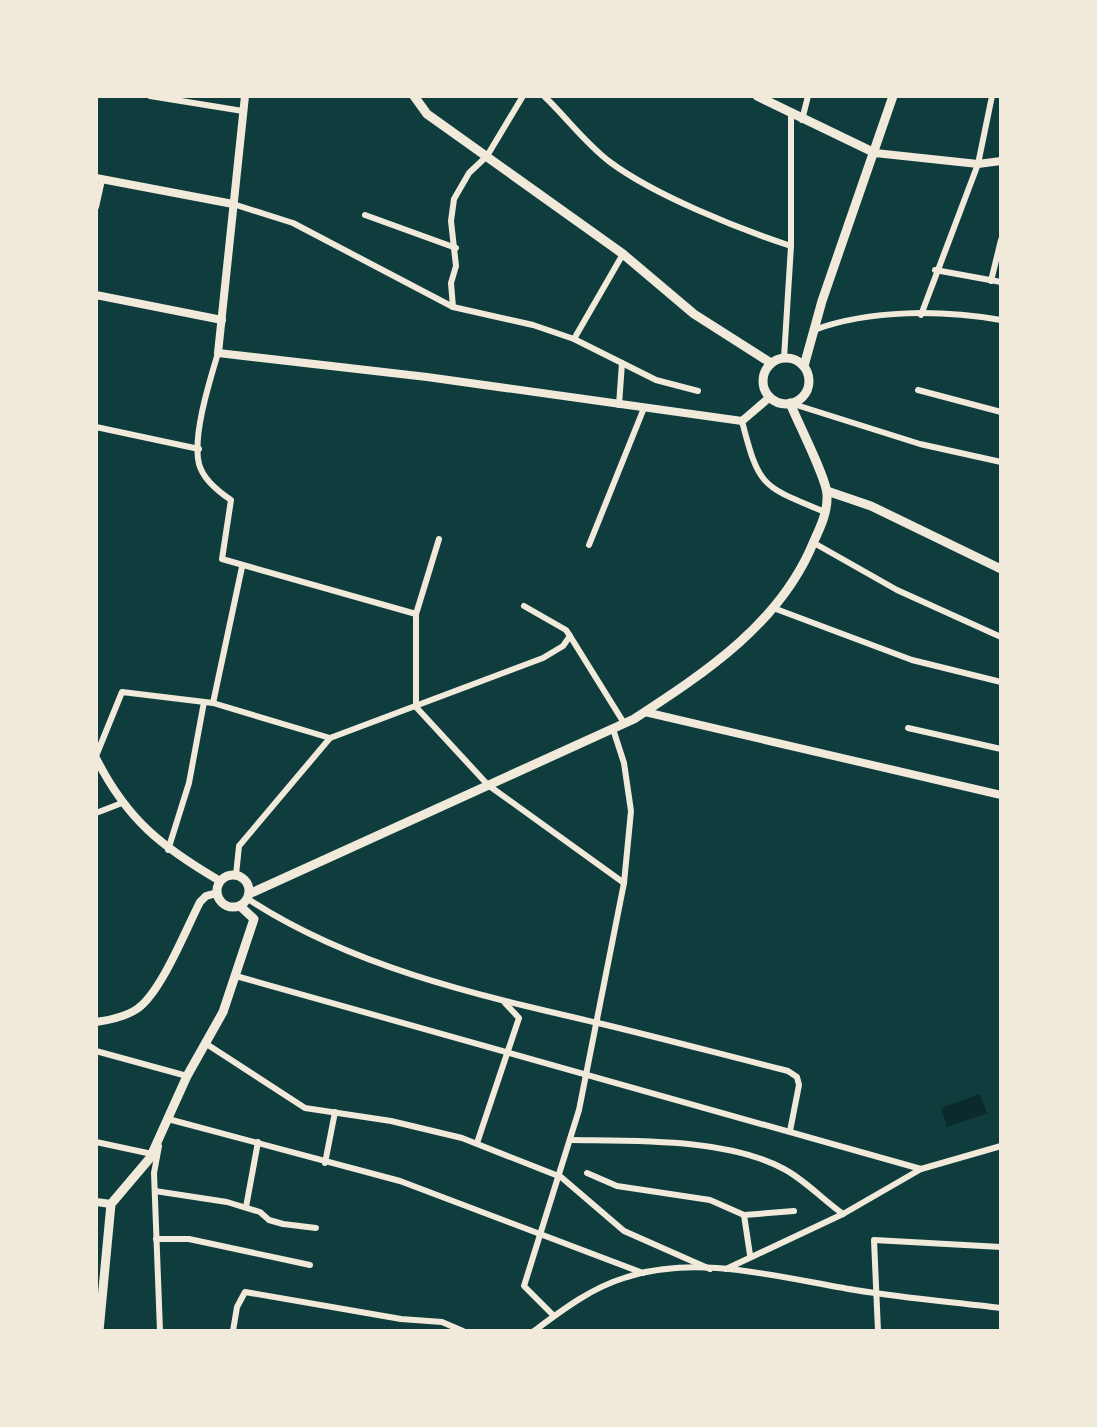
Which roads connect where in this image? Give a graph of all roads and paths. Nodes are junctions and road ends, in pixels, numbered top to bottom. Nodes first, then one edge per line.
1 (150, 96) edge
2 (245, 96) edge
3 (414, 96) edge
4 (523, 96) edge
5 (544, 96) edge
6 (757, 96) edge
7 (808, 96) edge
8 (893, 96) edge
9 (992, 96) edge
10 (243, 111) junction
11 (791, 115) junction
12 (802, 120) junction
13 (875, 153) junction
14 (487, 156) junction
15 (1001, 161) edge
16 (978, 164) junction
17 (99, 179) edge
18 (233, 204) junction
19 (96, 207) edge
20 (365, 215) dead end
21 (1001, 240) edge
22 (791, 246) junction
23 (456, 248) junction
24 (623, 254) junction
25 (935, 270) junction
26 (991, 281) junction
27 (1001, 282) edge
28 (96, 295) edge
29 (453, 307) junction
30 (921, 315) junction
31 (222, 320) junction
32 (1001, 320) edge
33 (814, 330) junction
34 (574, 339) junction
35 (218, 353) junction
36 (784, 358) junction
37 (622, 363) junction
38 (771, 363) junction
39 (804, 366) junction
40 (918, 390) dead end
41 (698, 391) dead end
42 (770, 397) junction
43 (790, 403) junction
44 (619, 405) junction
45 (644, 408) junction
46 (1001, 412) edge
47 (742, 421) junction
48 (96, 427) edge
49 (199, 449) junction
50 (1001, 462) edge
51 (827, 491) junction
52 (825, 512) junction
53 (439, 539) dead end
54 (814, 543) junction
55 (589, 545) dead end
56 (242, 567) junction
57 (1001, 569) edge
58 (524, 606) dead end
59 (776, 609) junction
60 (416, 614) junction
61 (570, 636) junction
62 (1001, 637) edge
63 (1001, 682) edge
64 (204, 702) junction
65 (213, 703) junction
66 (416, 707) junction
67 (645, 712) junction
68 (624, 723) junction
69 (908, 728) dead end
70 (613, 729) junction
71 (330, 738) junction
72 (1001, 749) edge
73 (96, 757) edge
74 (488, 785) junction
75 (1001, 795) edge
76 (122, 803) junction
77 (96, 813) edge
78 (168, 850) junction
79 (236, 875) junction
80 (220, 881) junction
81 (624, 883) junction
82 (217, 893) junction
83 (246, 899) junction
84 (236, 976) junction
85 (504, 1002) junction
86 (96, 1022) edge
87 (596, 1023) junction
88 (205, 1043) junction
89 (96, 1051) edge
90 (507, 1054) junction
91 (586, 1074) junction
92 (187, 1076) junction
93 (335, 1112) junction
94 (168, 1119) junction
95 (790, 1131) junction
96 (160, 1135) junction
97 (571, 1140) junction
98 (96, 1142) edge
99 (258, 1142) junction
100 (477, 1143) junction
101 (1001, 1146) edge
102 (152, 1154) junction
103 (325, 1163) junction
104 (921, 1169) junction
105 (587, 1173) dead end
106 (561, 1177) junction
107 (155, 1191) junction
108 (96, 1202) edge
109 (111, 1204) junction
110 (246, 1207) junction
111 (794, 1211) dead end
112 (843, 1214) junction
113 (744, 1215) junction
114 (316, 1228) dead end
115 (543, 1234) junction
116 (156, 1239) junction
117 (1001, 1247) edge
118 (750, 1255) junction
119 (310, 1265) dead end
120 (710, 1269) junction
121 (726, 1269) junction
122 (101, 1273) edge
123 (643, 1273) junction
124 (877, 1293) junction
125 (1001, 1308) edge
126 (554, 1316) junction
127 (99, 1331) edge
128 (160, 1331) edge
129 (233, 1331) edge
130 (463, 1331) edge
131 (534, 1331) edge
132 (878, 1331) edge

1 - 10 street
2 - 10 street
3 - 14 main road
4 - 14 street
5 - 22 street
6 - 11 main road
7 - 12 street
8 - 13 main road
9 - 16 street
10 - 18 street
11 - 12 main road
11 - 22 street
12 - 13 main road
13 - 16 street
13 - 33 main road
14 - 23 street
14 - 24 main road
15 - 16 street
16 - 25 street
17 - 18 street
17 - 19 street
18 - 29 street
18 - 31 street
20 - 23 street
21 - 26 street
22 - 36 street
23 - 29 street
24 - 34 street
24 - 38 main road
25 - 26 street
25 - 30 street
26 - 27 street
28 - 31 street
29 - 34 street
30 - 32 street
30 - 33 street
31 - 35 street
33 - 39 main road
34 - 37 street
35 - 44 street
35 - 49 street
36 - 38 main road
36 - 39 main road
37 - 41 street
37 - 44 street
38 - 42 main road
39 - 43 main road
40 - 46 street
42 - 43 main road
42 - 47 street
43 - 50 street
43 - 51 main road
44 - 45 street
45 - 47 street
45 - 55 street
47 - 52 street
48 - 49 street
49 - 56 street
51 - 52 main road
51 - 57 main road
52 - 54 main road
53 - 60 street
54 - 59 main road
54 - 62 street
56 - 60 street
56 - 65 street
58 - 61 street
59 - 63 street
59 - 67 main road
60 - 66 street
61 - 66 street
61 - 68 street
64 - 65 street
64 - 73 street
64 - 78 street
65 - 71 street
66 - 71 street
66 - 74 street
67 - 68 main road
67 - 75 street
68 - 70 main road
69 - 72 street
70 - 74 main road
70 - 81 street
71 - 79 street
73 - 76 street
74 - 81 street
74 - 83 main road
76 - 77 street
76 - 78 street
78 - 80 street
79 - 80 main road
79 - 83 main road
80 - 82 main road
81 - 87 street
82 - 83 main road
82 - 86 street
83 - 84 main road
83 - 85 street
84 - 88 main road
84 - 90 street
85 - 87 street
85 - 90 street
87 - 91 street
87 - 95 street
88 - 92 main road
88 - 93 street
89 - 92 street
90 - 91 street
90 - 100 street
91 - 95 street
91 - 97 street
92 - 94 main road
93 - 100 street
93 - 103 street
94 - 96 main road
94 - 99 street
95 - 104 street
96 - 102 main road
96 - 107 street
97 - 106 street
97 - 112 street
98 - 102 street
99 - 103 street
99 - 110 street
100 - 106 street
101 - 104 street
102 - 109 main road
103 - 115 street
104 - 112 street
105 - 113 street
106 - 115 street
106 - 120 street
107 - 110 street
107 - 116 street
108 - 109 street
109 - 122 main road
110 - 114 street
111 - 113 street
112 - 118 street
113 - 118 street
115 - 123 street
115 - 126 street
116 - 119 street
116 - 128 street
117 - 124 street
118 - 121 street
120 - 121 street
120 - 123 street
121 - 124 street
122 - 127 main road
123 - 126 street
124 - 125 street
124 - 132 street
126 - 131 street
129 - 130 street

